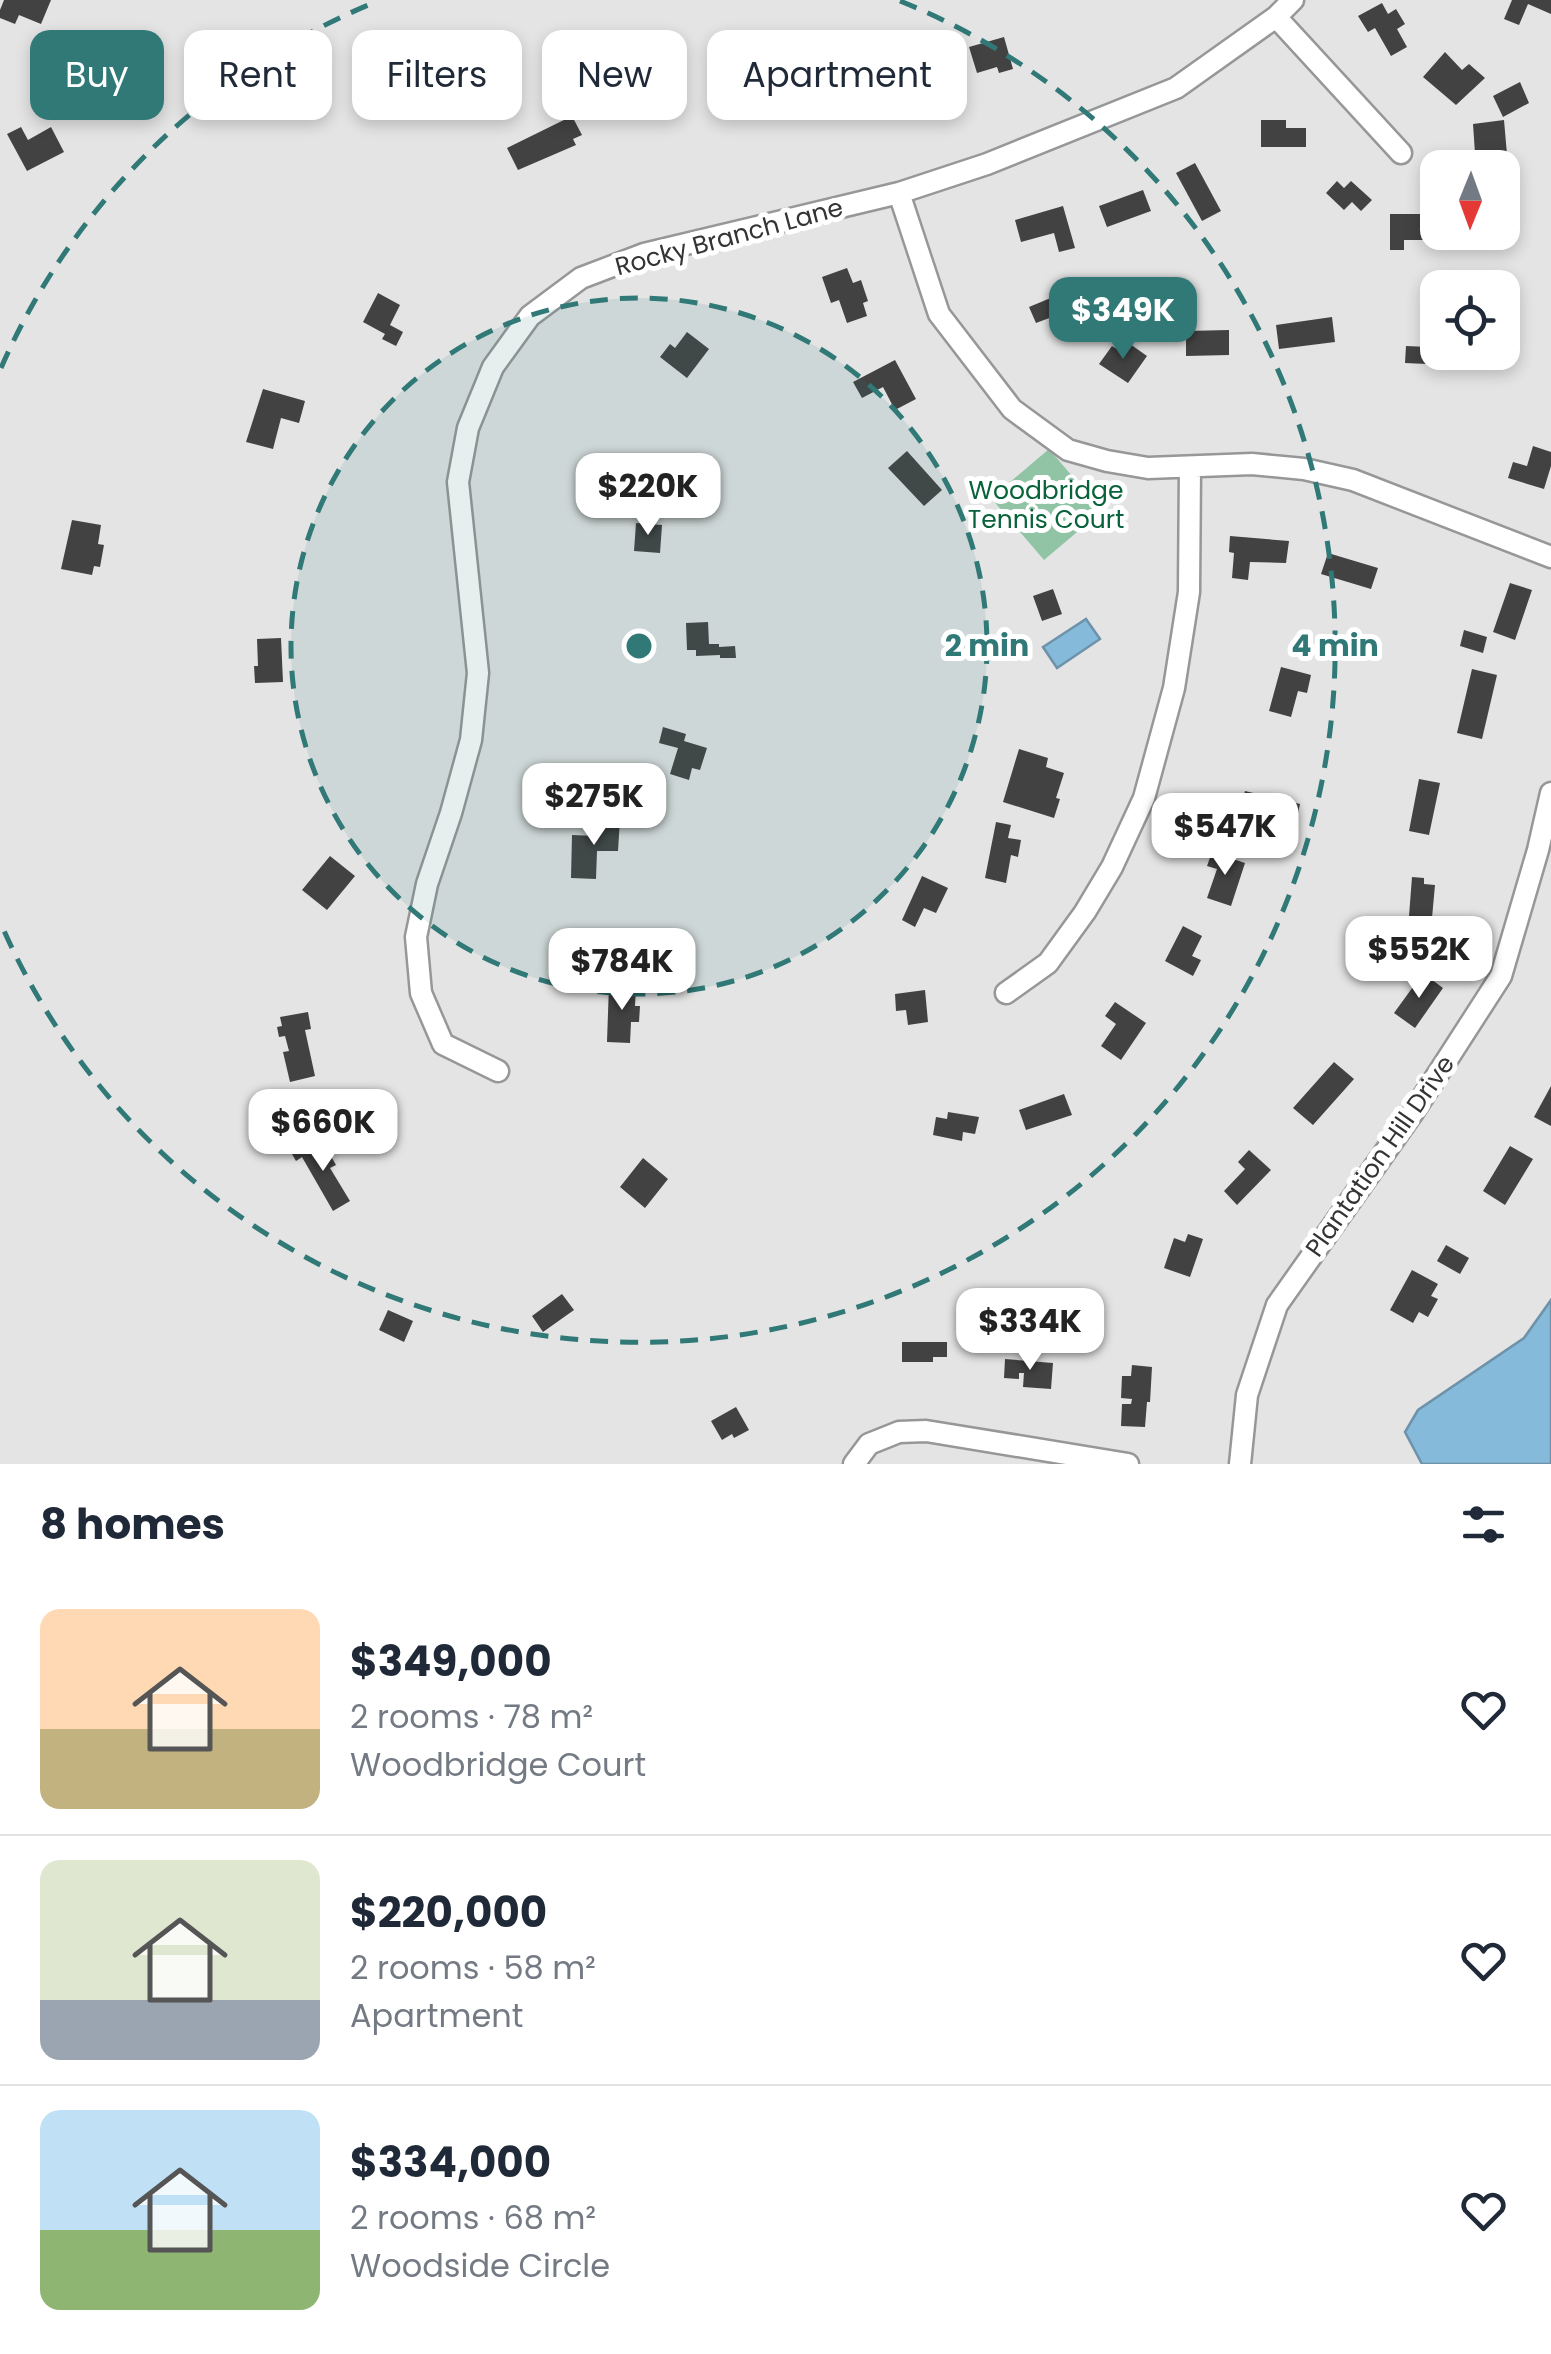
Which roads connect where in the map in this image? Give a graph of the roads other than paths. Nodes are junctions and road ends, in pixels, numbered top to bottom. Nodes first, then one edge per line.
1 (1293, 0) edge
2 (1276, 18) junction
3 (1402, 154) dead end
4 (899, 193) junction
5 (1190, 468) junction
6 (1551, 556) edge
7 (1551, 794) edge
8 (1006, 994) dead end
9 (498, 1071) dead end
10 (854, 1464) edge
11 (1128, 1464) edge
12 (1240, 1464) edge

1 - 2 street, Rocky Branch Lane
2 - 3 street
2 - 4 street, Rocky Branch Lane
4 - 5 street
4 - 9 street, Rocky Branch Lane
5 - 6 street
5 - 8 street
7 - 12 street, Plantation Hill Drive
10 - 11 street

